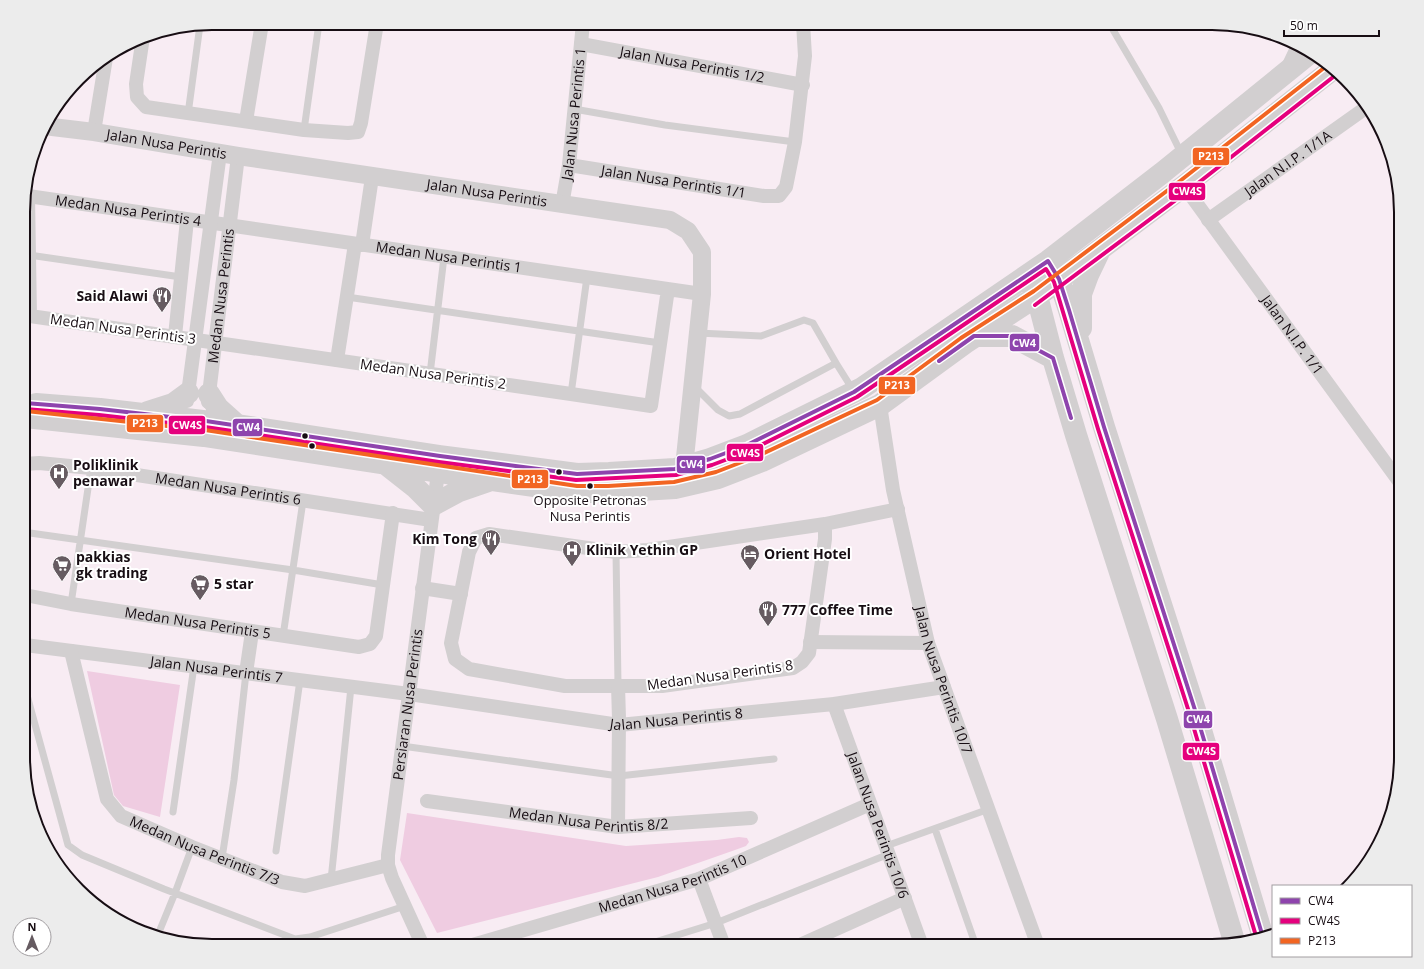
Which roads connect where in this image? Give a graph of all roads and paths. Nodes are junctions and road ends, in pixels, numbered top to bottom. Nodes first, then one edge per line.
1 (199, 30) edge
2 (261, 30) edge
3 (318, 30) edge
4 (376, 30) edge
5 (582, 30) edge
6 (804, 30) edge
7 (1113, 30) edge
8 (142, 44) edge
9 (581, 44) junction
10 (1296, 50) edge
11 (1306, 56) edge
12 (105, 65) edge
13 (1286, 72) junction
14 (1329, 72) edge
15 (803, 85) junction
16 (574, 109) junction
17 (1362, 110) edge
18 (188, 114) junction
19 (246, 121) junction
20 (51, 127) edge
21 (304, 130) junction
22 (94, 132) junction
23 (795, 142) junction
24 (220, 153) junction
25 (238, 156) junction
26 (1183, 157) junction
27 (569, 165) junction
28 (372, 177) junction
29 (1184, 186) junction
30 (31, 196) edge
31 (562, 204) junction
32 (187, 220) junction
33 (1208, 220) junction
34 (210, 223) junction
35 (230, 226) junction
36 (359, 244) junction
37 (1100, 250) junction
38 (30, 255) edge
39 (444, 257) junction
40 (1048, 261) junction
41 (1026, 276) junction
42 (181, 277) junction
43 (587, 277) junction
44 (1059, 279) junction
45 (668, 289) junction
46 (702, 294) junction
47 (1037, 296) junction
48 (347, 297) junction
49 (437, 310) junction
50 (30, 316) edge
51 (580, 331) junction
52 (698, 333) junction
53 (174, 336) junction
54 (974, 336) junction
55 (195, 339) junction
56 (216, 342) junction
57 (660, 343) junction
58 (1081, 349) junction
59 (1053, 358) junction
60 (338, 360) junction
61 (836, 363) junction
62 (430, 374) junction
63 (693, 384) junction
64 (854, 392) junction
65 (188, 393) junction
66 (209, 394) junction
67 (571, 394) junction
68 (30, 403) edge
69 (880, 405) junction
70 (143, 414) junction
71 (30, 417) edge
72 (237, 425) junction
73 (184, 426) junction
74 (205, 428) junction
75 (30, 463) edge
76 (385, 464) junction
77 (439, 464) junction
78 (684, 466) junction
79 (91, 468) junction
80 (1394, 474) edge
81 (491, 480) junction
82 (303, 500) junction
83 (898, 509) junction
84 (432, 512) junction
85 (393, 513) junction
86 (825, 524) junction
87 (30, 533) edge
88 (80, 539) junction
89 (616, 552) junction
90 (293, 570) junction
91 (383, 585) junction
92 (422, 588) junction
93 (460, 594) junction
94 (30, 596) edge
95 (71, 604) junction
96 (252, 632) junction
97 (283, 636) junction
98 (928, 643) junction
99 (30, 646) edge
100 (810, 647) junction
101 (72, 651) junction
102 (194, 666) junction
103 (246, 673) junction
104 (300, 680) junction
105 (351, 686) junction
106 (618, 686) junction
107 (944, 687) junction
108 (409, 694) junction
109 (834, 704) junction
110 (30, 706) edge
111 (620, 725) junction
112 (402, 746) junction
113 (774, 758) dead end
114 (619, 776) junction
115 (427, 801) dead end
116 (870, 804) junction
117 (989, 809) junction
118 (174, 812) dead end
119 (751, 818) dead end
120 (618, 827) junction
121 (935, 829) junction
122 (192, 847) junction
123 (887, 850) junction
124 (276, 851) dead end
125 (222, 858) junction
126 (388, 865) junction
127 (699, 879) junction
128 (331, 880) junction
129 (175, 893) junction
130 (905, 898) junction
131 (405, 906) junction
132 (716, 923) junction
133 (159, 931) edge
134 (1261, 932) edge
135 (1233, 938) edge
136 (420, 939) edge
137 (493, 939) edge
138 (665, 939) edge
139 (722, 939) edge
140 (814, 939) edge
141 (920, 939) edge
142 (974, 939) edge
143 (1035, 939) edge

1 - 18 lane
2 - 19 street
3 - 21 lane
4 - 21 street
5 - 9 street, Jalan Nusa Perintis 1
6 - 15 street
7 - 26 lane
8 - 18 street
9 - 15 street, Jalan Nusa Perintis 1/2
9 - 16 street, Jalan Nusa Perintis 1
10 - 13 street
11 - 13 main road
12 - 22 street
13 - 26 main road
14 - 29 main road
15 - 23 street
16 - 23 lane
16 - 27 street, Jalan Nusa Perintis 1
17 - 33 street, Jalan N.I.P. 1/1A
18 - 19 street
19 - 21 street
20 - 22 street, Jalan Nusa Perintis
22 - 24 street, Jalan Nusa Perintis
23 - 27 street, Jalan Nusa Perintis 1/1
24 - 25 street, Jalan Nusa Perintis
24 - 34 street
25 - 28 street, Jalan Nusa Perintis
25 - 35 street, Medan Nusa Perintis
26 - 40 main road
27 - 31 street, Jalan Nusa Perintis 1
28 - 31 street, Jalan Nusa Perintis
28 - 36 street
29 - 33 street, Jalan N.I.P. 1/1
29 - 37 main road
30 - 32 street, Medan Nusa Perintis 4
31 - 46 street, Jalan Nusa Perintis
32 - 34 street, Medan Nusa Perintis 4
32 - 42 street
33 - 80 street, Jalan N.I.P. 1/1
34 - 35 street, Medan Nusa Perintis 4
34 - 55 street
35 - 36 street, Medan Nusa Perintis 1
35 - 56 street, Medan Nusa Perintis
36 - 39 street, Medan Nusa Perintis 1
36 - 48 street
37 - 44 main road
37 - 58 main road
38 - 42 lane
39 - 43 street, Medan Nusa Perintis 1
39 - 49 lane
40 - 41 main road
40 - 44 main road
41 - 47 main road
41 - 64 main road
42 - 53 street
43 - 45 street, Medan Nusa Perintis 1
43 - 51 lane
44 - 47 main road
44 - 58 main road
45 - 46 street
45 - 57 street
46 - 52 street, Jalan Nusa Perintis
47 - 54 main road
47 - 59 main road
48 - 49 lane
48 - 60 street
49 - 51 lane
49 - 62 lane
50 - 53 street, Medan Nusa Perintis 3
51 - 57 lane
51 - 67 lane
52 - 61 lane
52 - 63 street, Jalan Nusa Perintis
53 - 55 street, Medan Nusa Perintis 3
54 - 59 main road
54 - 69 main road
55 - 56 street, Medan Nusa Perintis 3
55 - 65 street
56 - 60 street, Medan Nusa Perintis 2
56 - 66 street, Medan Nusa Perintis
57 - 67 street, Medan Nusa Perintis 2
58 - 134 main road
59 - 135 main road
60 - 62 street, Medan Nusa Perintis 2
61 - 63 lane
61 - 64 lane
62 - 67 street, Medan Nusa Perintis 2
63 - 78 street, Jalan Nusa Perintis
64 - 78 main road
65 - 70 main road
65 - 73 street
66 - 72 main road
66 - 74 street, Medan Nusa Perintis
68 - 70 main road
69 - 81 main road
69 - 83 street, Jalan Nusa Perintis 10/7
70 - 73 main road
71 - 73 main road
72 - 74 main road
72 - 77 main road
73 - 74 main road
74 - 76 main road
75 - 79 street, Medan Nusa Perintis 6
76 - 77 main road
76 - 84 main road
77 - 78 main road
77 - 81 main road
77 - 84 street, Persiaran Nusa Perintis
79 - 82 street, Medan Nusa Perintis 6
79 - 88 lane
81 - 84 main road
82 - 85 street, Medan Nusa Perintis 6
82 - 90 lane
83 - 86 street
83 - 98 street, Jalan Nusa Perintis 10/7
84 - 85 street, Medan Nusa Perintis 6
84 - 92 street, Persiaran Nusa Perintis
85 - 91 street
86 - 89 street
86 - 100 street
87 - 88 lane
88 - 90 lane
88 - 95 lane
89 - 93 street
89 - 106 lane
90 - 91 lane
90 - 97 lane
91 - 97 street, Medan Nusa Perintis 5
92 - 93 street
92 - 108 street, Persiaran Nusa Perintis
93 - 106 street, Medan Nusa Perintis 8
94 - 95 street, Medan Nusa Perintis 5
95 - 96 street, Medan Nusa Perintis 5
96 - 97 street, Medan Nusa Perintis 5
96 - 103 street
98 - 100 street
98 - 107 street, Jalan Nusa Perintis 10/7
99 - 101 street, Jalan Nusa Perintis 7
100 - 106 street, Medan Nusa Perintis 8
101 - 102 street, Jalan Nusa Perintis 7
101 - 122 street, Medan Nusa Perintis 7/3
102 - 103 street, Jalan Nusa Perintis 7
102 - 118 lane
103 - 104 street, Jalan Nusa Perintis 7
103 - 125 lane
104 - 105 street, Jalan Nusa Perintis 7
104 - 124 lane
105 - 108 street, Jalan Nusa Perintis 7
105 - 128 lane
106 - 111 street
107 - 109 street, Jalan Nusa Perintis 8
107 - 117 street, Jalan Nusa Perintis 10/7
108 - 111 street, Jalan Nusa Perintis 8
108 - 112 street, Persiaran Nusa Perintis
109 - 111 street, Jalan Nusa Perintis 8
109 - 116 street, Jalan Nusa Perintis 10/6
110 - 129 lane
111 - 114 street
112 - 114 lane
112 - 126 street, Persiaran Nusa Perintis
113 - 114 lane
114 - 120 street
115 - 120 street, Medan Nusa Perintis 8/2
116 - 123 street, Jalan Nusa Perintis 10/6
116 - 127 street, Medan Nusa Perintis 10
117 - 121 lane
117 - 143 street, Jalan Nusa Perintis 10/7
119 - 120 street, Medan Nusa Perintis 8/2
121 - 123 lane
121 - 142 lane
122 - 125 street, Medan Nusa Perintis 7/3
122 - 129 lane
123 - 130 street, Jalan Nusa Perintis 10/6
123 - 132 lane
125 - 128 street, Medan Nusa Perintis 7/3
126 - 128 street, Medan Nusa Perintis 7/3
126 - 131 street, Persiaran Nusa Perintis
127 - 132 street
127 - 137 street, Medan Nusa Perintis 10
129 - 131 lane
129 - 133 lane
130 - 140 street
130 - 141 street, Jalan Nusa Perintis 10/6
131 - 136 street, Persiaran Nusa Perintis
132 - 138 lane
132 - 139 street

